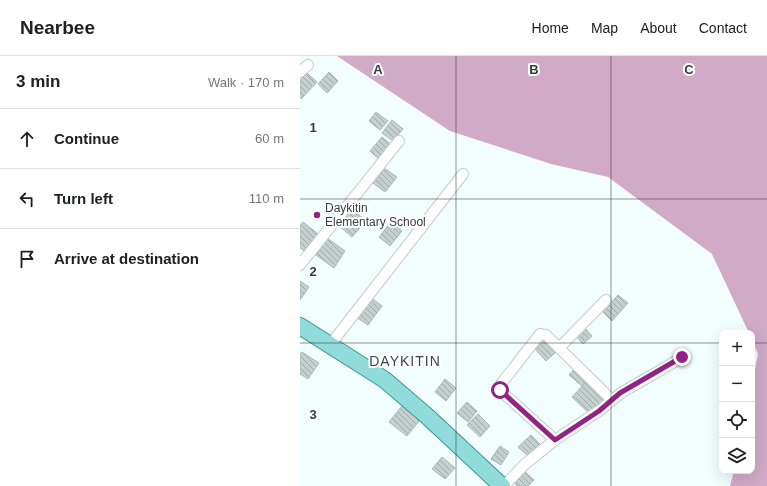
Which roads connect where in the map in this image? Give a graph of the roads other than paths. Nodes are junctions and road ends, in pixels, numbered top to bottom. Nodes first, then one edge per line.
1 (308, 65) dead end
2 (300, 72) edge
3 (399, 141) dead end
4 (463, 174) dead end
5 (300, 264) edge
6 (606, 300) dead end
7 (300, 326) edge
8 (330, 345) junction
9 (559, 348) junction
10 (682, 357) dead end
11 (612, 400) junction
12 (555, 440) junction
13 (503, 486) edge

1 - 2 street
3 - 5 street
4 - 8 street
6 - 9 street
7 - 8 main road
8 - 13 main road
9 - 11 street
9 - 12 street
10 - 11 street
11 - 12 street
12 - 13 street

